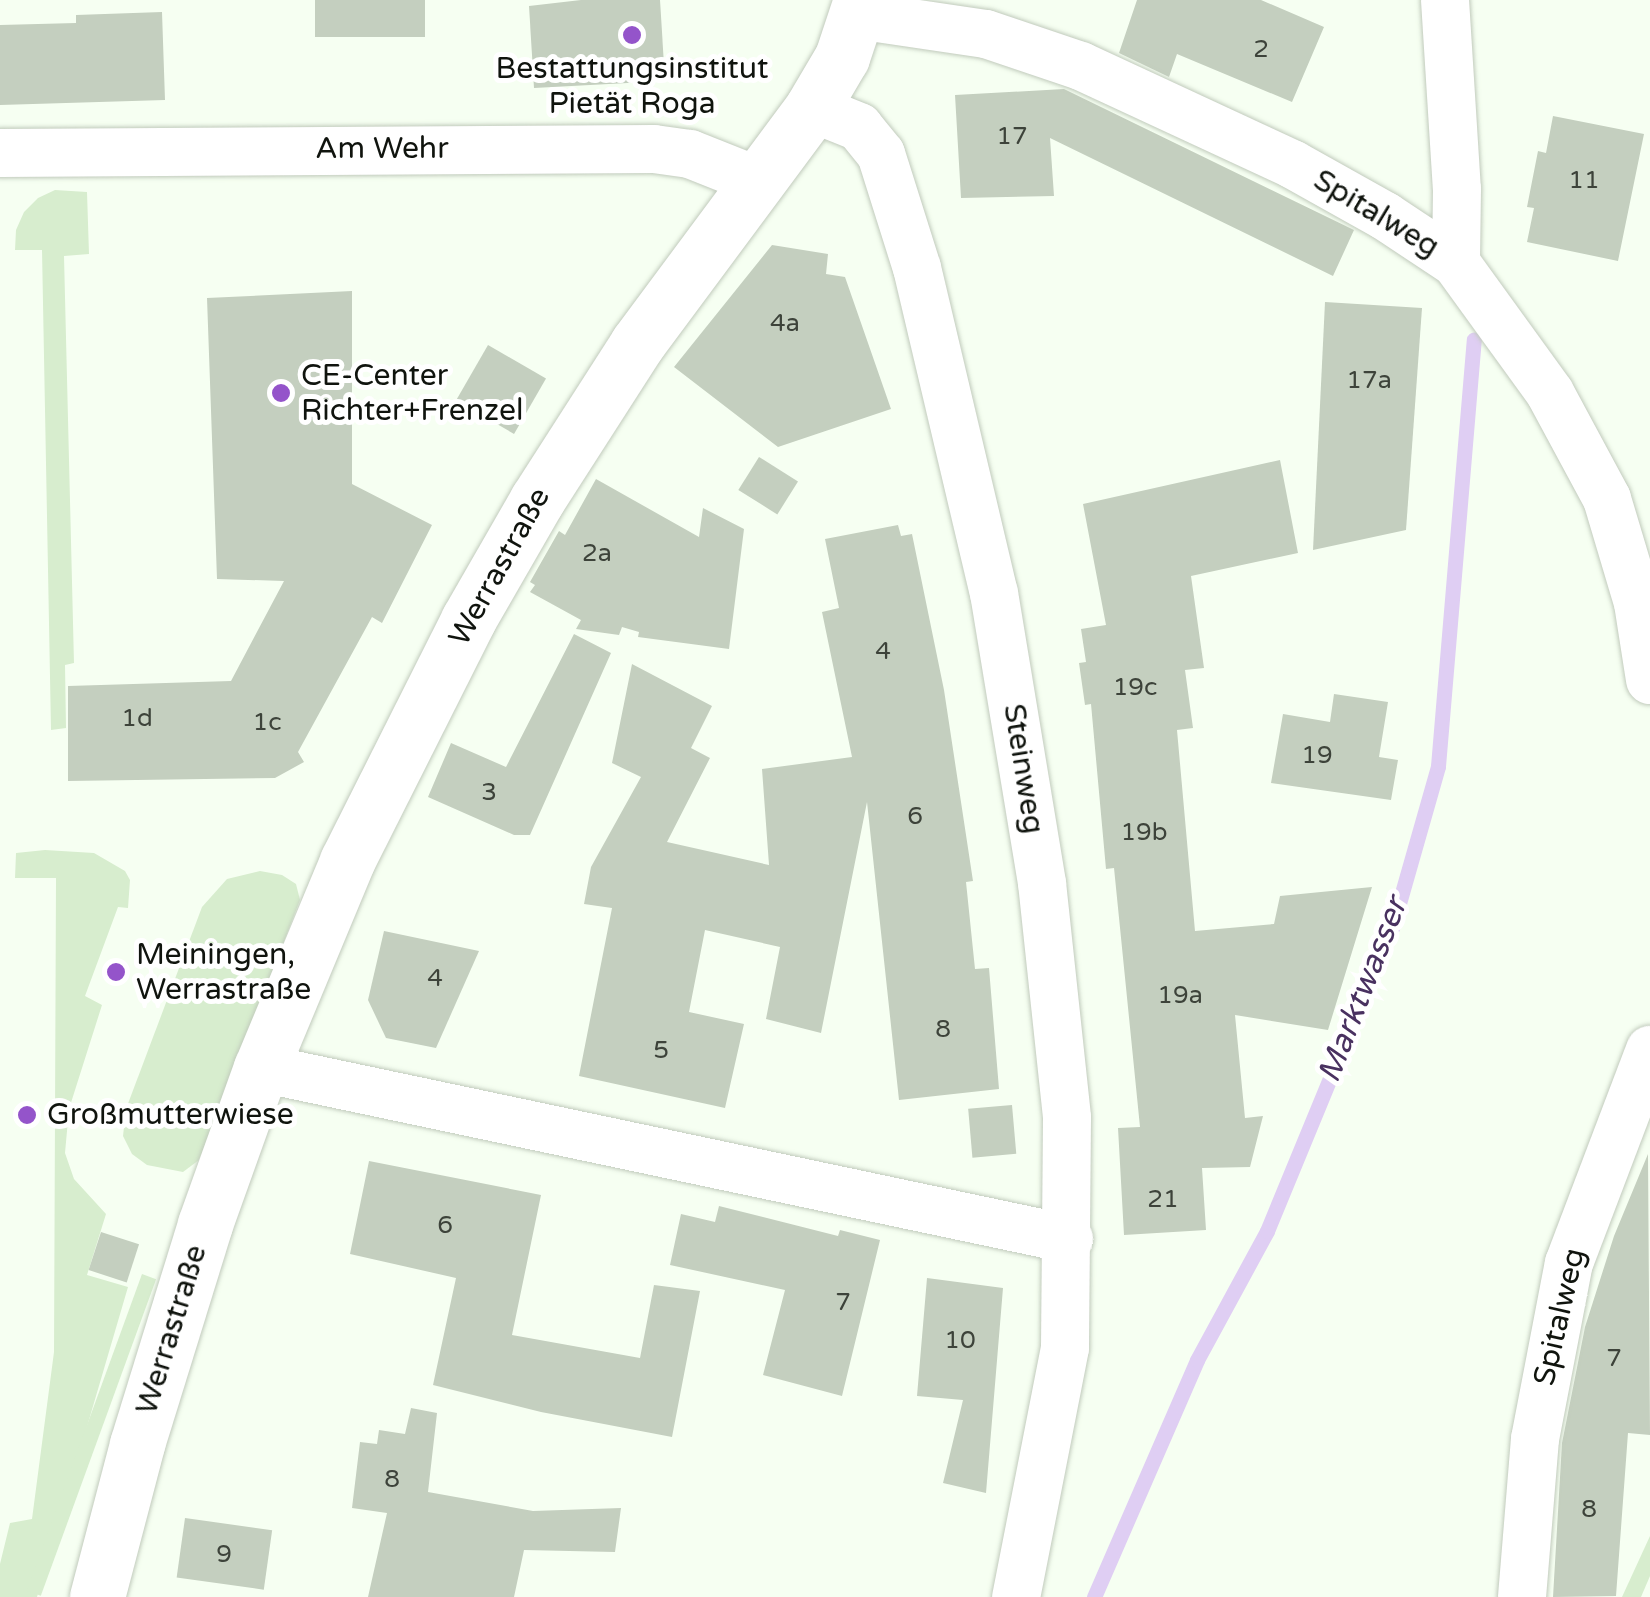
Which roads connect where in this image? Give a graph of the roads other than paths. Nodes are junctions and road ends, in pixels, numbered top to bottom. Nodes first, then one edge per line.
1 (1445, 0) edge
2 (859, 8) edge
3 (812, 108) junction
4 (0, 153) edge
5 (758, 182) junction
6 (1456, 264) junction
7 (1650, 680) edge
8 (1650, 1050) edge
9 (261, 1068) junction
10 (1069, 1239) junction
11 (97, 1597) edge
12 (1016, 1597) edge
13 (1522, 1597) edge

1 - 6 street
2 - 3 street
2 - 6 street, Spitalweg
3 - 5 street, Werrastraße
3 - 10 street, Steinweg
4 - 5 street, Am Wehr
5 - 9 street, Werrastraße
6 - 7 street, Spitalweg
8 - 13 street, Spitalweg
9 - 10 street
9 - 11 street, Werrastraße
10 - 12 street, Steinweg

